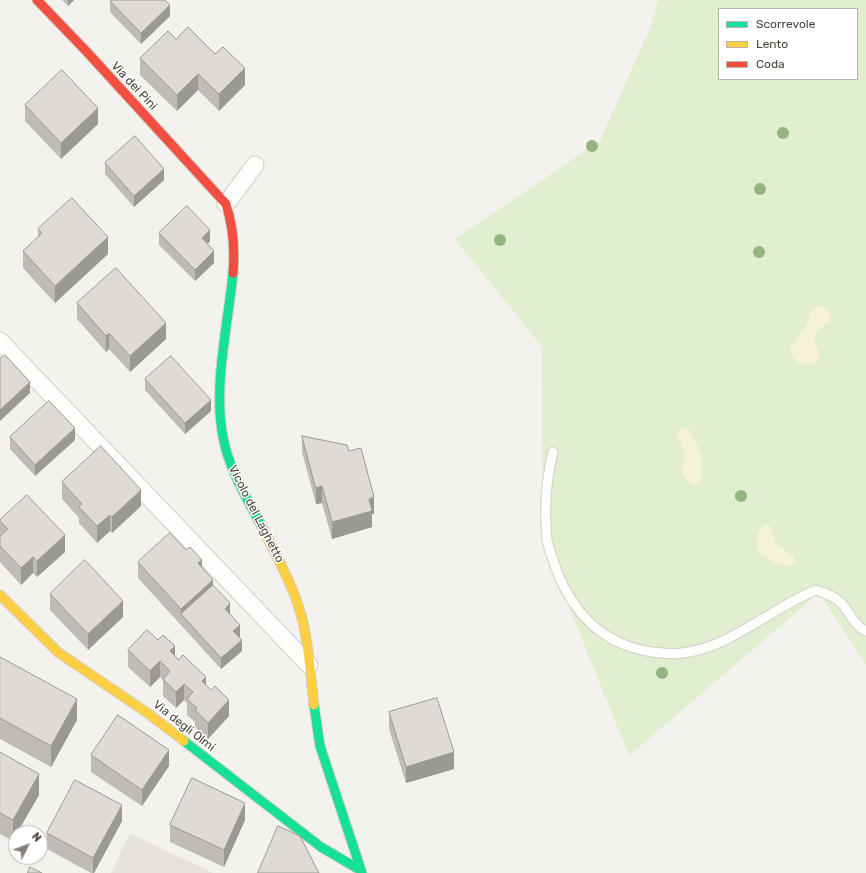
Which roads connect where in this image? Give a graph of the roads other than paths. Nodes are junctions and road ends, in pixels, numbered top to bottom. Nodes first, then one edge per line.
1 (37, 0) edge
2 (255, 165) dead end
3 (228, 211) junction
4 (0, 341) edge
5 (553, 452) dead end
6 (0, 594) edge
7 (866, 631) edge
8 (308, 665) junction
9 (361, 872) edge

1 - 3 street, Via dei Pini
2 - 3 street
3 - 8 street, Vicolo del Laghetto
4 - 8 street
5 - 7 lane
6 - 9 street, Via degli Olmi
8 - 9 street, Vicolo del Laghetto

